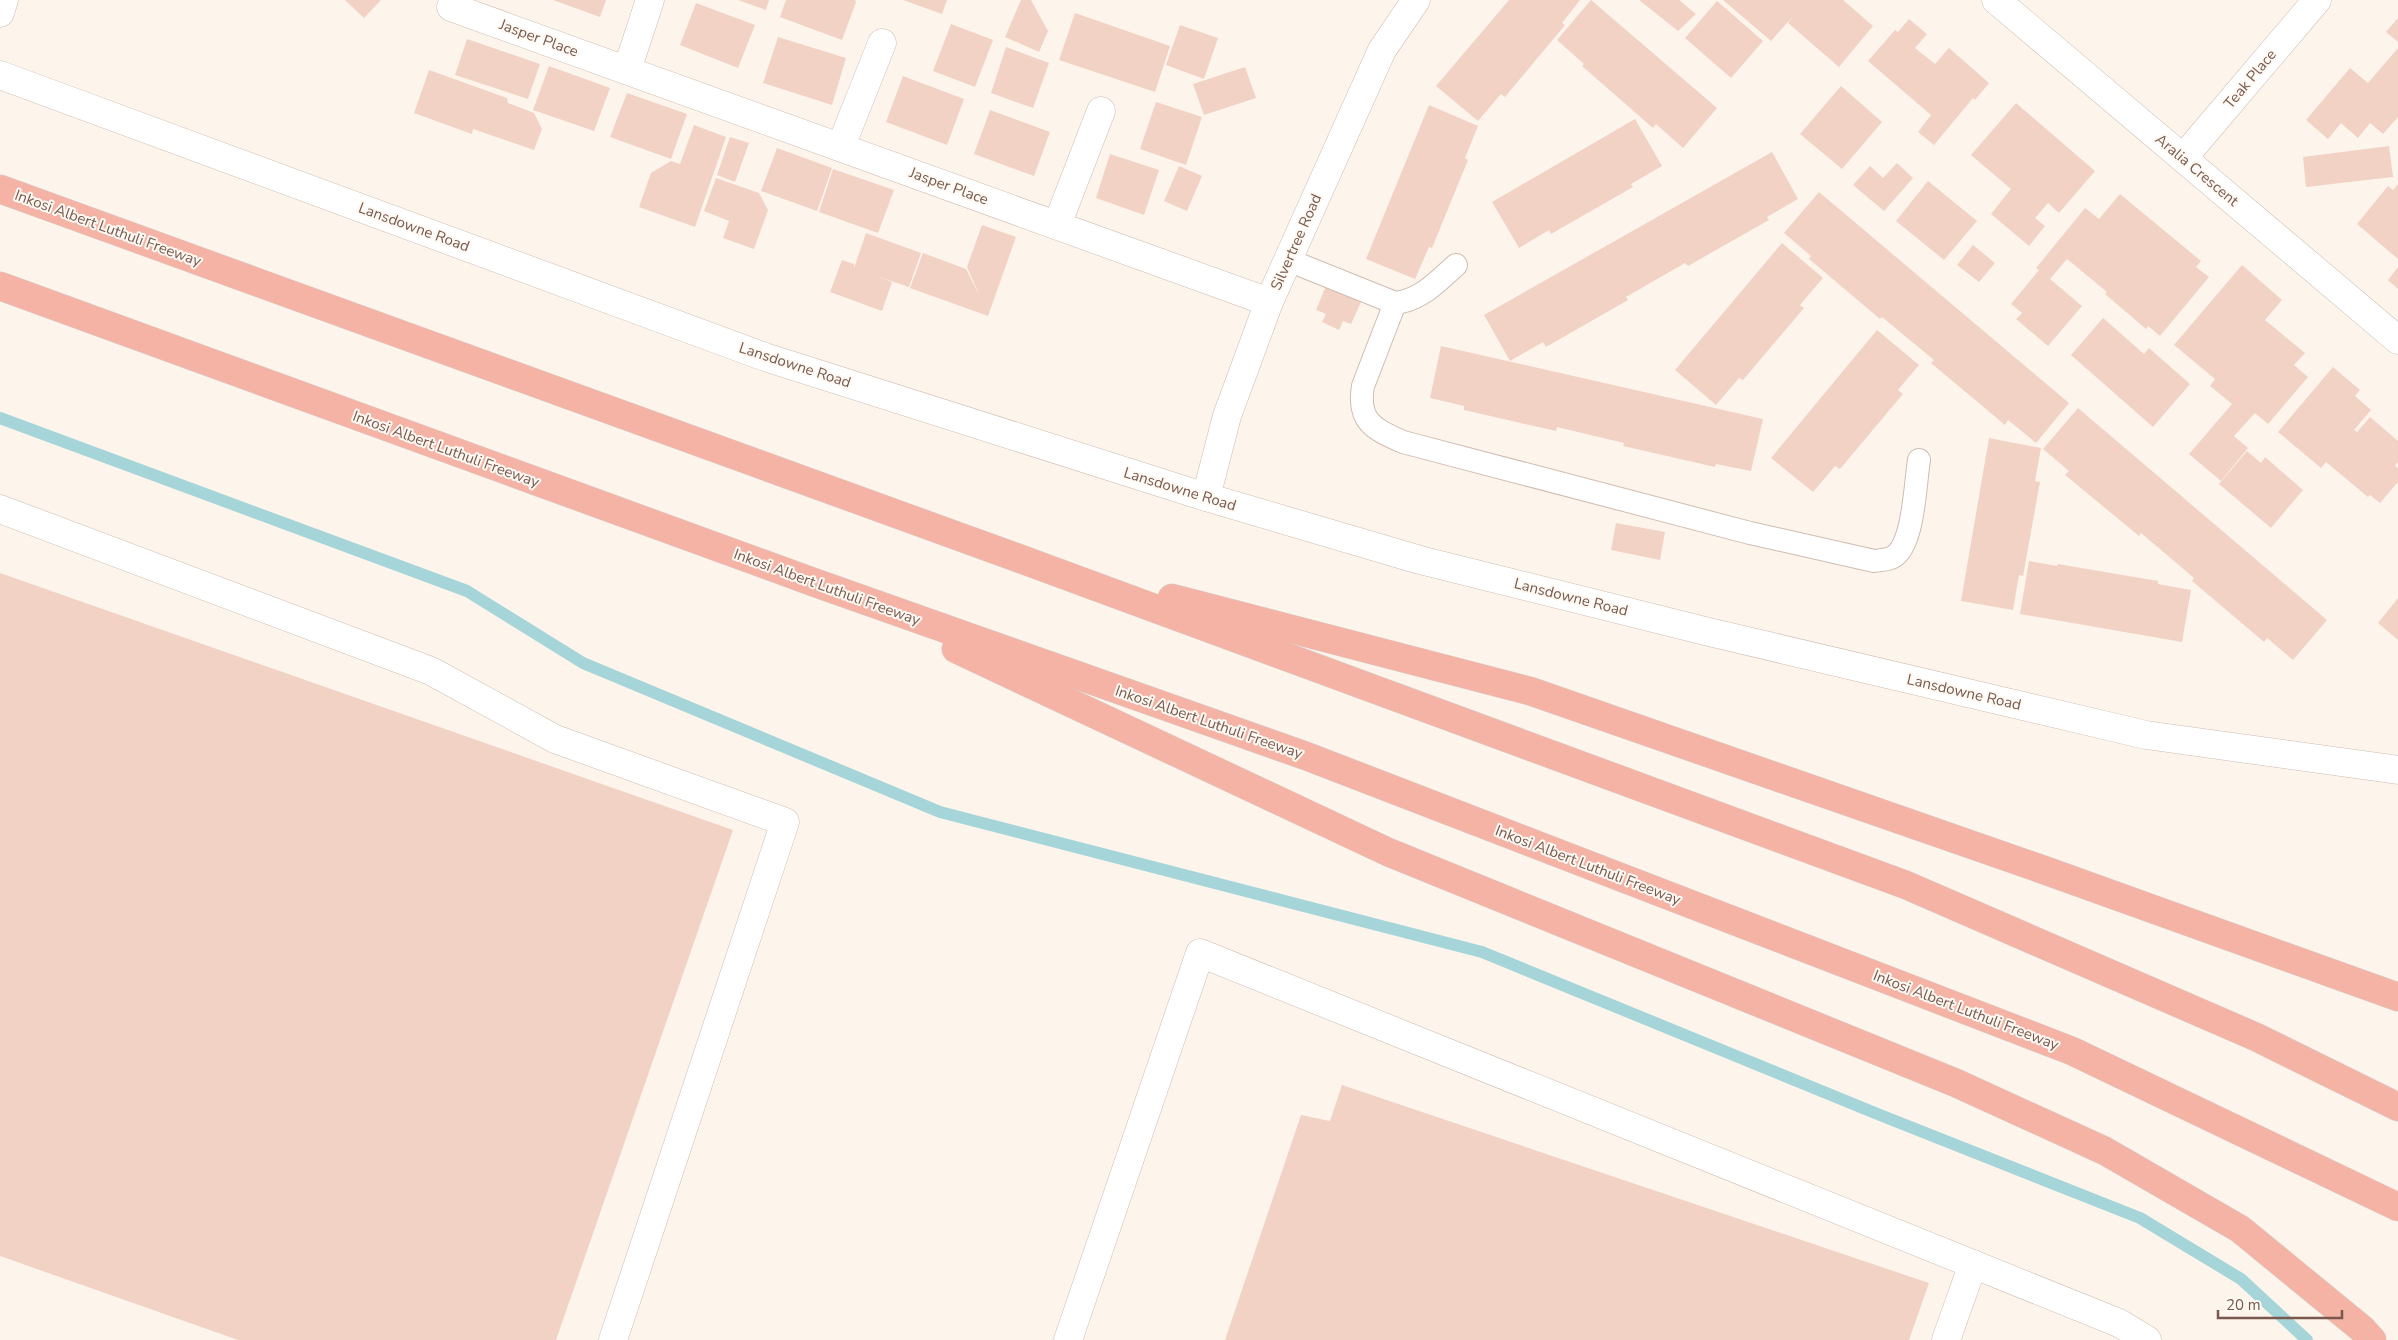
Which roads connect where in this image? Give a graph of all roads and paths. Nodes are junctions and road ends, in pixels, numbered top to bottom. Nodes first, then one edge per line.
1 (4, 0) edge
2 (650, 0) edge
3 (1416, 0) edge
4 (1996, 0) edge
5 (2317, 0) edge
6 (451, 7) dead end
7 (0, 13) edge
8 (882, 43) dead end
9 (627, 70) junction
10 (0, 75) edge
11 (1101, 111) dead end
12 (840, 146) junction
13 (2183, 158) junction
14 (0, 189) edge
15 (1057, 225) junction
16 (1288, 260) junction
17 (1456, 265) dead end
18 (0, 286) edge
19 (1269, 302) junction
20 (1395, 303) junction
21 (2398, 340) edge
22 (1918, 460) dead end
23 (1206, 498) junction
24 (0, 509) edge
25 (1018, 558) junction
26 (813, 582) junction
27 (2398, 770) edge
28 (2398, 997) edge
29 (2398, 1107) edge
30 (2398, 1207) edge
31 (1973, 1264) junction
32 (613, 1340) edge
33 (1068, 1340) edge
34 (1946, 1340) edge
35 (2147, 1340) edge
36 (2372, 1340) edge

1 - 7 street
2 - 9 street
3 - 16 street, Silvertree Road
4 - 13 street, Aralia Crescent
5 - 13 street, Teak Place
6 - 9 street, Jasper Place
8 - 12 street
9 - 12 street, Jasper Place
10 - 23 street, Lansdowne Road
11 - 15 street
12 - 15 street, Jasper Place
13 - 21 street, Aralia Crescent
14 - 25 highway, Inkosi Albert Luthuli Freeway
15 - 19 street, Jasper Place
16 - 19 street, Silvertree Road
16 - 20 lane
17 - 20 lane
18 - 26 highway, Inkosi Albert Luthuli Freeway
19 - 23 street, Silvertree Road
20 - 22 lane
23 - 27 street, Lansdowne Road
24 - 32 street
25 - 28 highway
25 - 29 highway, Inkosi Albert Luthuli Freeway
26 - 30 highway, Inkosi Albert Luthuli Freeway
26 - 36 highway
31 - 33 street
31 - 34 street
31 - 35 street

